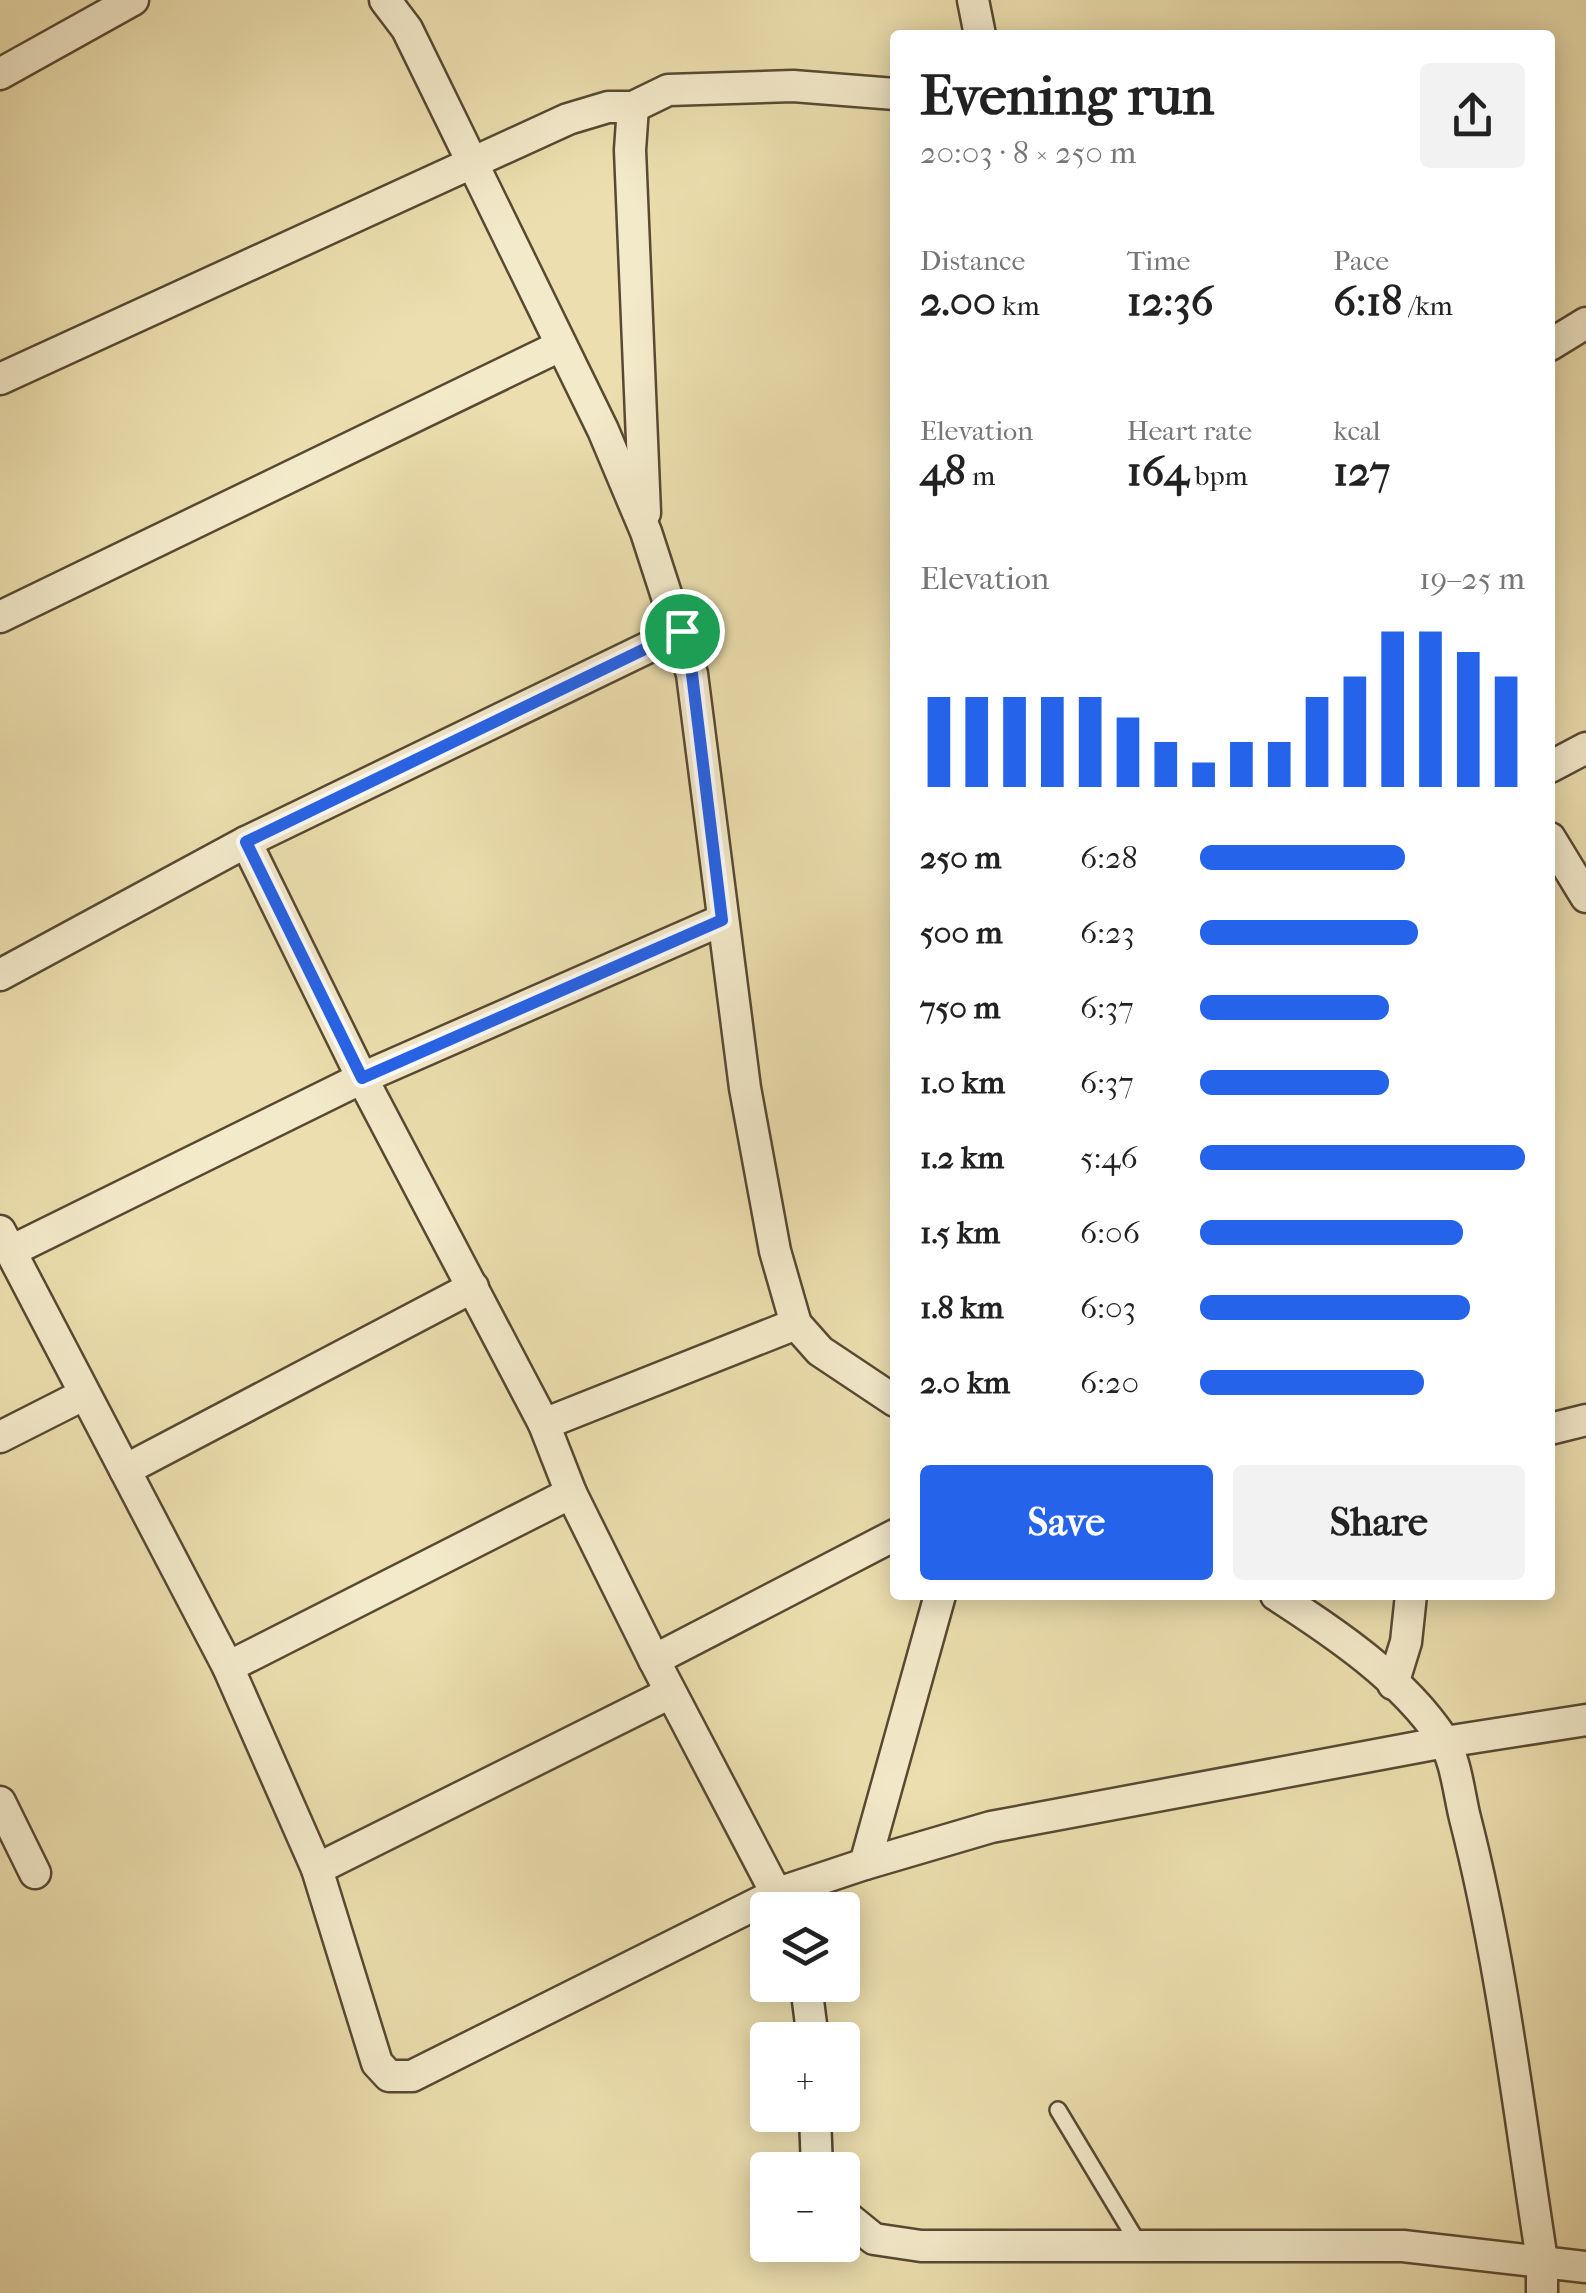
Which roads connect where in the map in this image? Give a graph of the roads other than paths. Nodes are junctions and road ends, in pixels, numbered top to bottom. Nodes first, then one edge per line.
1 (133, 0) edge
2 (385, 0) edge
3 (973, 0) edge
4 (979, 30) edge
5 (0, 74) edge
6 (890, 94) edge
7 (633, 107) junction
8 (472, 166) junction
9 (1586, 323) edge
10 (1555, 342) edge
11 (560, 346) junction
12 (0, 378) edge
13 (646, 532) junction
14 (0, 617) edge
15 (682, 631) junction
16 (1586, 748) edge
17 (1555, 764) edge
18 (246, 842) junction
19 (1555, 846) edge
20 (1586, 897) edge
21 (722, 920) junction
22 (0, 975) edge
23 (362, 1078) junction
24 (5, 1241) edge
25 (473, 1287) junction
26 (796, 1324) junction
27 (83, 1396) junction
28 (890, 1398) edge
29 (1586, 1420) edge
30 (544, 1424) junction
31 (1555, 1428) edge
32 (0, 1438) edge
33 (125, 1470) junction
34 (571, 1493) junction
35 (890, 1538) edge
36 (939, 1600) edge
37 (1283, 1600) edge
38 (1411, 1600) edge
39 (654, 1660) junction
40 (228, 1667) junction
41 (1393, 1684) junction
42 (670, 1692) junction
43 (1586, 1720) edge
44 (1445, 1742) junction
45 (0, 1802) edge
46 (866, 1864) junction
47 (317, 1869) junction
48 (34, 1873) dead end
49 (777, 1892) edge
50 (802, 1892) edge
51 (750, 1916) edge
52 (1058, 2110) dead end
53 (860, 2228) edge
54 (1138, 2243) junction
55 (1542, 2260) junction
56 (1586, 2266) edge
57 (1542, 2293) edge

1 - 5 street
2 - 8 street
3 - 4 street
6 - 7 street
7 - 8 street
7 - 13 street
8 - 11 street
8 - 12 street
9 - 10 street
11 - 13 street
11 - 14 street
13 - 15 street
15 - 18 street
15 - 21 street
16 - 17 street
18 - 22 street
18 - 23 street
19 - 20 street
21 - 23 street
21 - 26 street
23 - 24 street
23 - 25 street
24 - 27 street
25 - 30 street
25 - 33 street
26 - 28 street
26 - 30 street
27 - 32 street
27 - 33 street
29 - 31 street
30 - 34 street
33 - 40 street
34 - 39 street
34 - 40 street
35 - 39 street
36 - 46 street
37 - 41 street
38 - 41 street
39 - 42 street
40 - 47 street
41 - 44 street
42 - 47 street
42 - 49 street
43 - 44 street
44 - 46 street
44 - 55 street
45 - 48 street
46 - 50 street
47 - 51 street
52 - 54 lane
53 - 54 street
54 - 55 street
55 - 56 street
55 - 57 street

